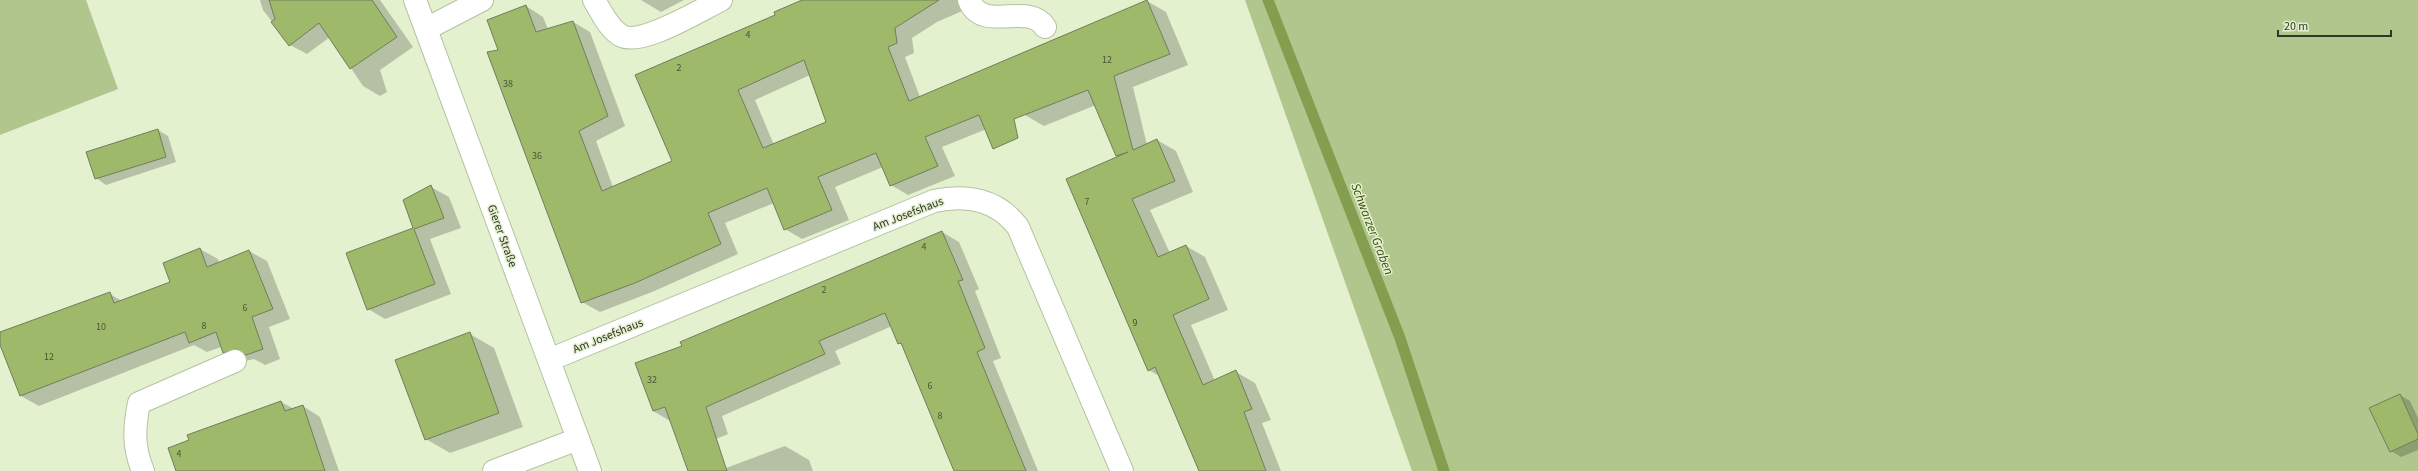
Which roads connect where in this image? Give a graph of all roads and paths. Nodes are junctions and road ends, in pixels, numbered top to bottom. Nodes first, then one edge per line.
1 (415, 0) edge
2 (482, 0) edge
3 (594, 0) edge
4 (721, 0) edge
5 (969, 0) edge
6 (1045, 28) dead end
7 (426, 29) junction
8 (235, 360) dead end
9 (549, 360) junction
10 (578, 439) junction
11 (143, 471) edge
12 (494, 471) edge
13 (590, 471) edge
14 (1122, 471) edge

1 - 7 street, Gierer Straße
2 - 7 street
3 - 4 street
5 - 6 street
7 - 9 street, Gierer Straße
8 - 11 street
9 - 10 street, Gierer Straße
9 - 14 street, Am Josefshaus
10 - 12 street
10 - 13 street, Gierer Straße

